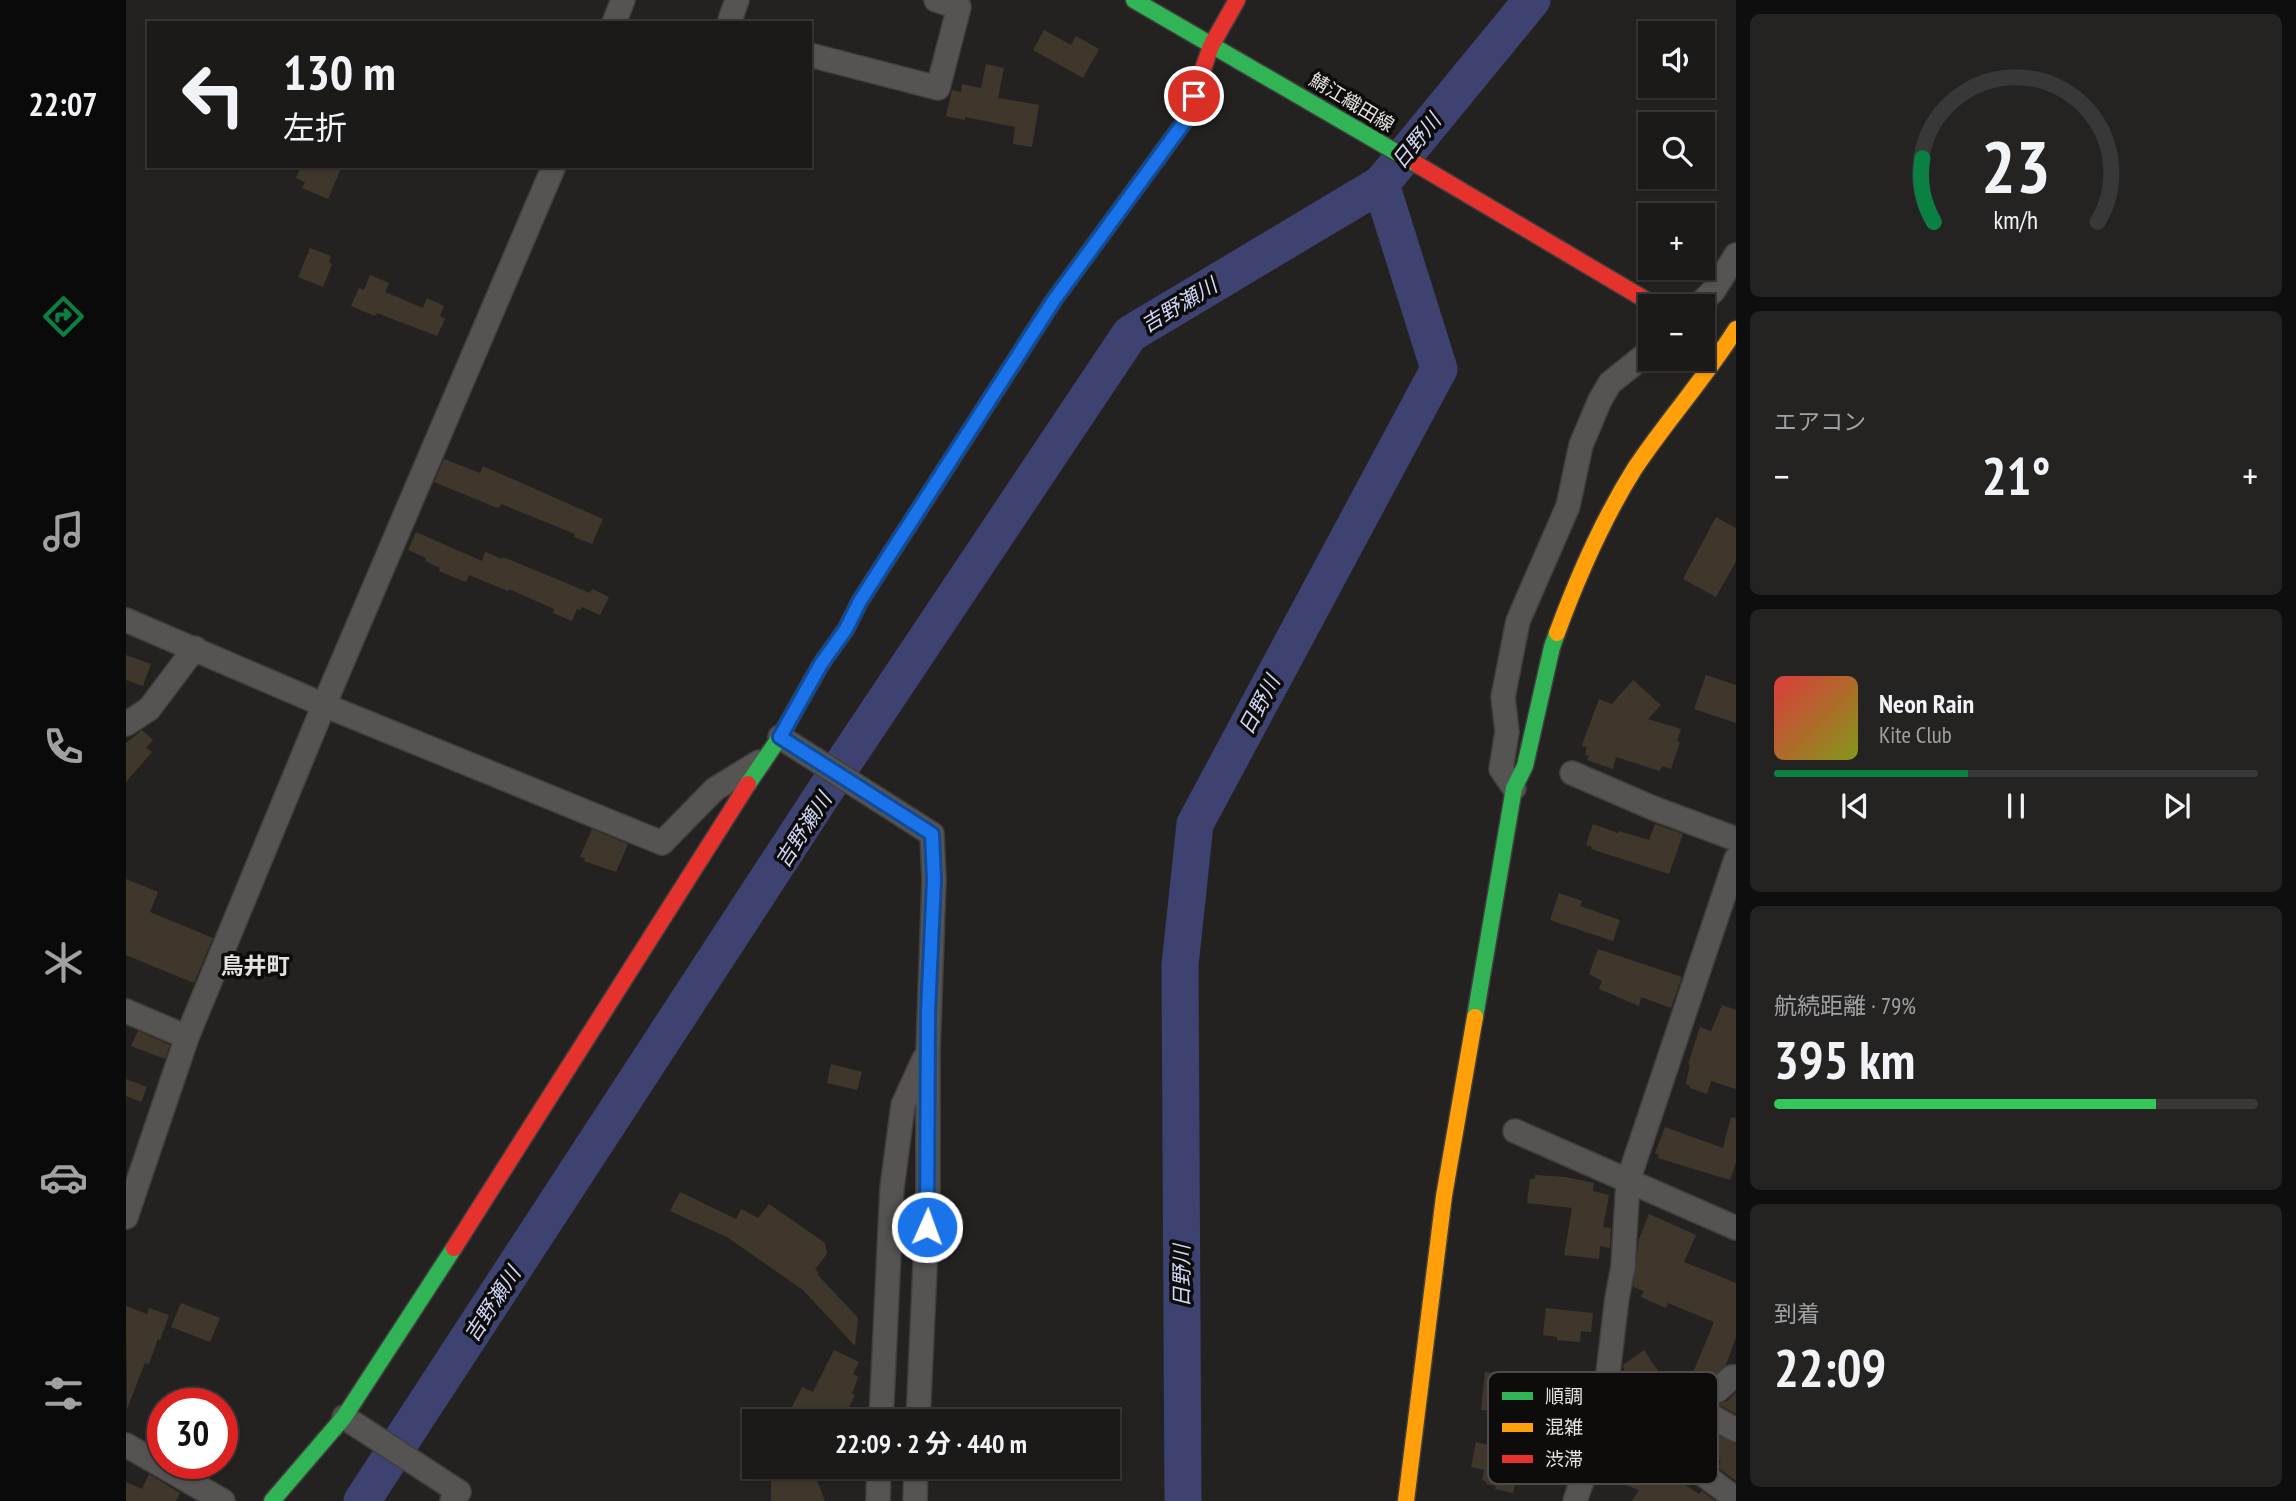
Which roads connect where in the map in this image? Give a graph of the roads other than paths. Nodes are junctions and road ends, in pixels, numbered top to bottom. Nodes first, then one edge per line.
1 (623, 0) edge
2 (737, 0) edge
3 (936, 0) edge
4 (1134, 0) edge
5 (1237, 0) edge
6 (615, 21) edge
7 (730, 21) edge
8 (1212, 45) junction
9 (812, 56) edge
10 (553, 168) edge
11 (1736, 255) edge
12 (1710, 294) edge
13 (1638, 295) edge
14 (1736, 329) edge
15 (1726, 345) edge
16 (1638, 361) edge
17 (126, 620) edge
18 (195, 648) junction
19 (324, 705) junction
20 (126, 724) edge
21 (780, 737) junction
22 (764, 759) junction
23 (1572, 773) dead end
24 (1514, 788) junction
25 (1736, 839) edge
26 (1736, 859) edge
27 (126, 1011) edge
28 (187, 1037) junction
29 (928, 1051) junction
30 (1515, 1131) dead end
31 (1628, 1181) junction
32 (126, 1217) edge
33 (1736, 1228) edge
34 (1609, 1372) edge
35 (882, 1409) edge
36 (919, 1409) edge
37 (344, 1417) junction
38 (1718, 1420) edge
39 (1736, 1430) edge
40 (126, 1445) edge
41 (879, 1479) edge
42 (916, 1479) edge
43 (1581, 1484) edge
44 (1716, 1484) edge
45 (456, 1497) edge
46 (1736, 1499) edge
47 (223, 1501) edge
48 (271, 1501) edge
49 (878, 1501) edge
50 (915, 1501) edge
51 (1406, 1501) edge
52 (1575, 1501) edge

1 - 6 street
2 - 7 street
3 - 9 street
4 - 8 street, 鯖江織田線
5 - 8 street
8 - 13 street, 鯖江織田線
8 - 21 street
10 - 19 street
11 - 12 street
14 - 15 street
15 - 24 street
16 - 24 street
17 - 18 street
18 - 19 street
18 - 20 street
19 - 22 street
19 - 28 street
21 - 22 street
21 - 29 street
22 - 37 street
23 - 25 street
24 - 51 street
26 - 31 street
27 - 28 street
28 - 32 street
29 - 35 street
29 - 36 street
30 - 31 street
31 - 33 street
31 - 34 street
37 - 45 street
37 - 48 street
38 - 39 street
40 - 47 street
41 - 49 street
42 - 50 street
43 - 52 street
44 - 46 street

